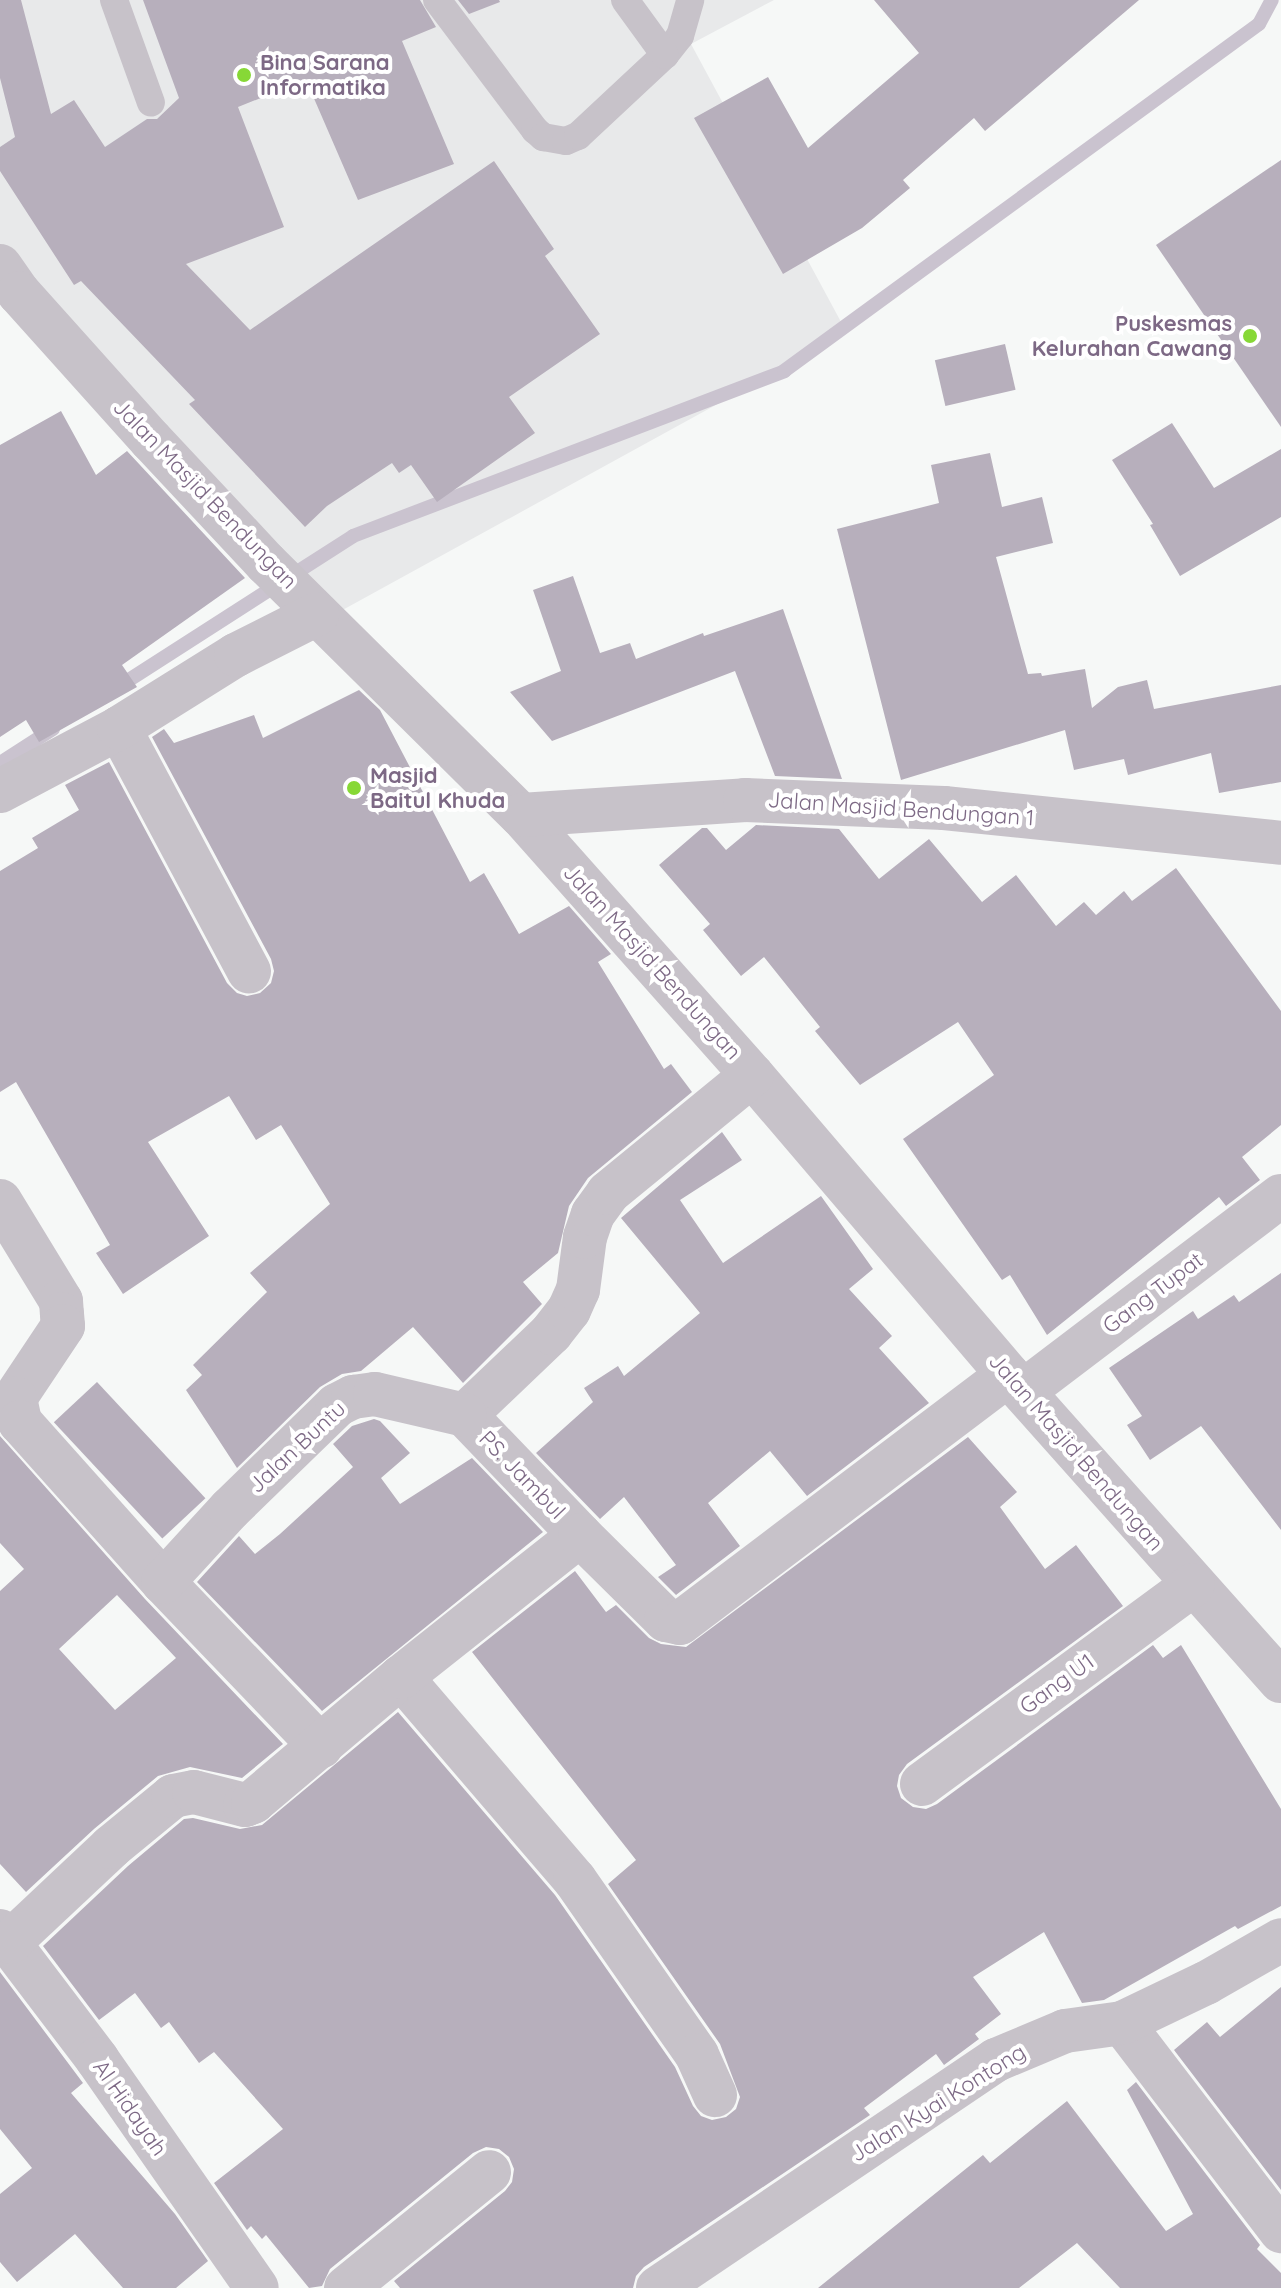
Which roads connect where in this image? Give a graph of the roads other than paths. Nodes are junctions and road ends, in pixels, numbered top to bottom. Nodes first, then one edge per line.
1 (114, 0) edge
2 (437, 0) edge
3 (625, 0) edge
4 (690, 0) edge
5 (665, 55) junction
6 (151, 103) dead end
7 (0, 266) edge
8 (293, 588) junction
9 (119, 728) junction
10 (0, 791) edge
11 (521, 815) junction
12 (1281, 843) edge
13 (249, 971) dead end
14 (752, 1075) junction
15 (1281, 1196) edge
16 (0, 1201) edge
17 (1017, 1383) junction
18 (8, 1406) edge
19 (465, 1415) junction
20 (580, 1535) junction
21 (163, 1582) junction
22 (1193, 1585) junction
23 (401, 1677) junction
24 (1281, 1681) edge
25 (321, 1747) junction
26 (922, 1784) dead end
27 (5, 1937) edge
28 (1281, 1940) edge
29 (1122, 2023) junction
30 (715, 2095) dead end
31 (489, 2172) dead end
32 (1281, 2231) edge
33 (257, 2288) edge
34 (346, 2288) edge
35 (658, 2288) edge

1 - 6 lane
2 - 5 lane
3 - 5 lane
4 - 5 lane
7 - 8 street, Jalan Masjid Bendungan
8 - 9 street
8 - 11 street, Jalan Masjid Bendungan
9 - 10 street
9 - 13 street
11 - 12 street, Jalan Masjid Bendungan 1
11 - 14 street, Jalan Masjid Bendungan
14 - 17 street, Jalan Masjid Bendungan
14 - 19 street
15 - 17 street, Gang Tupat
16 - 18 street
17 - 20 street, Gang Tupat
17 - 22 street, Jalan Masjid Bendungan
18 - 21 street
19 - 20 street, PS. Jambul
19 - 21 street, Jalan Buntu
20 - 23 street
21 - 25 street
22 - 24 street, Jalan Masjid Bendungan
22 - 26 street, Gang U1
23 - 25 street
23 - 30 street
25 - 27 street
27 - 33 street, Al Hidayah
28 - 29 street, Jalan Kyai Kontong
29 - 32 street
29 - 35 street, Jalan Kyai Kontong
31 - 34 street

